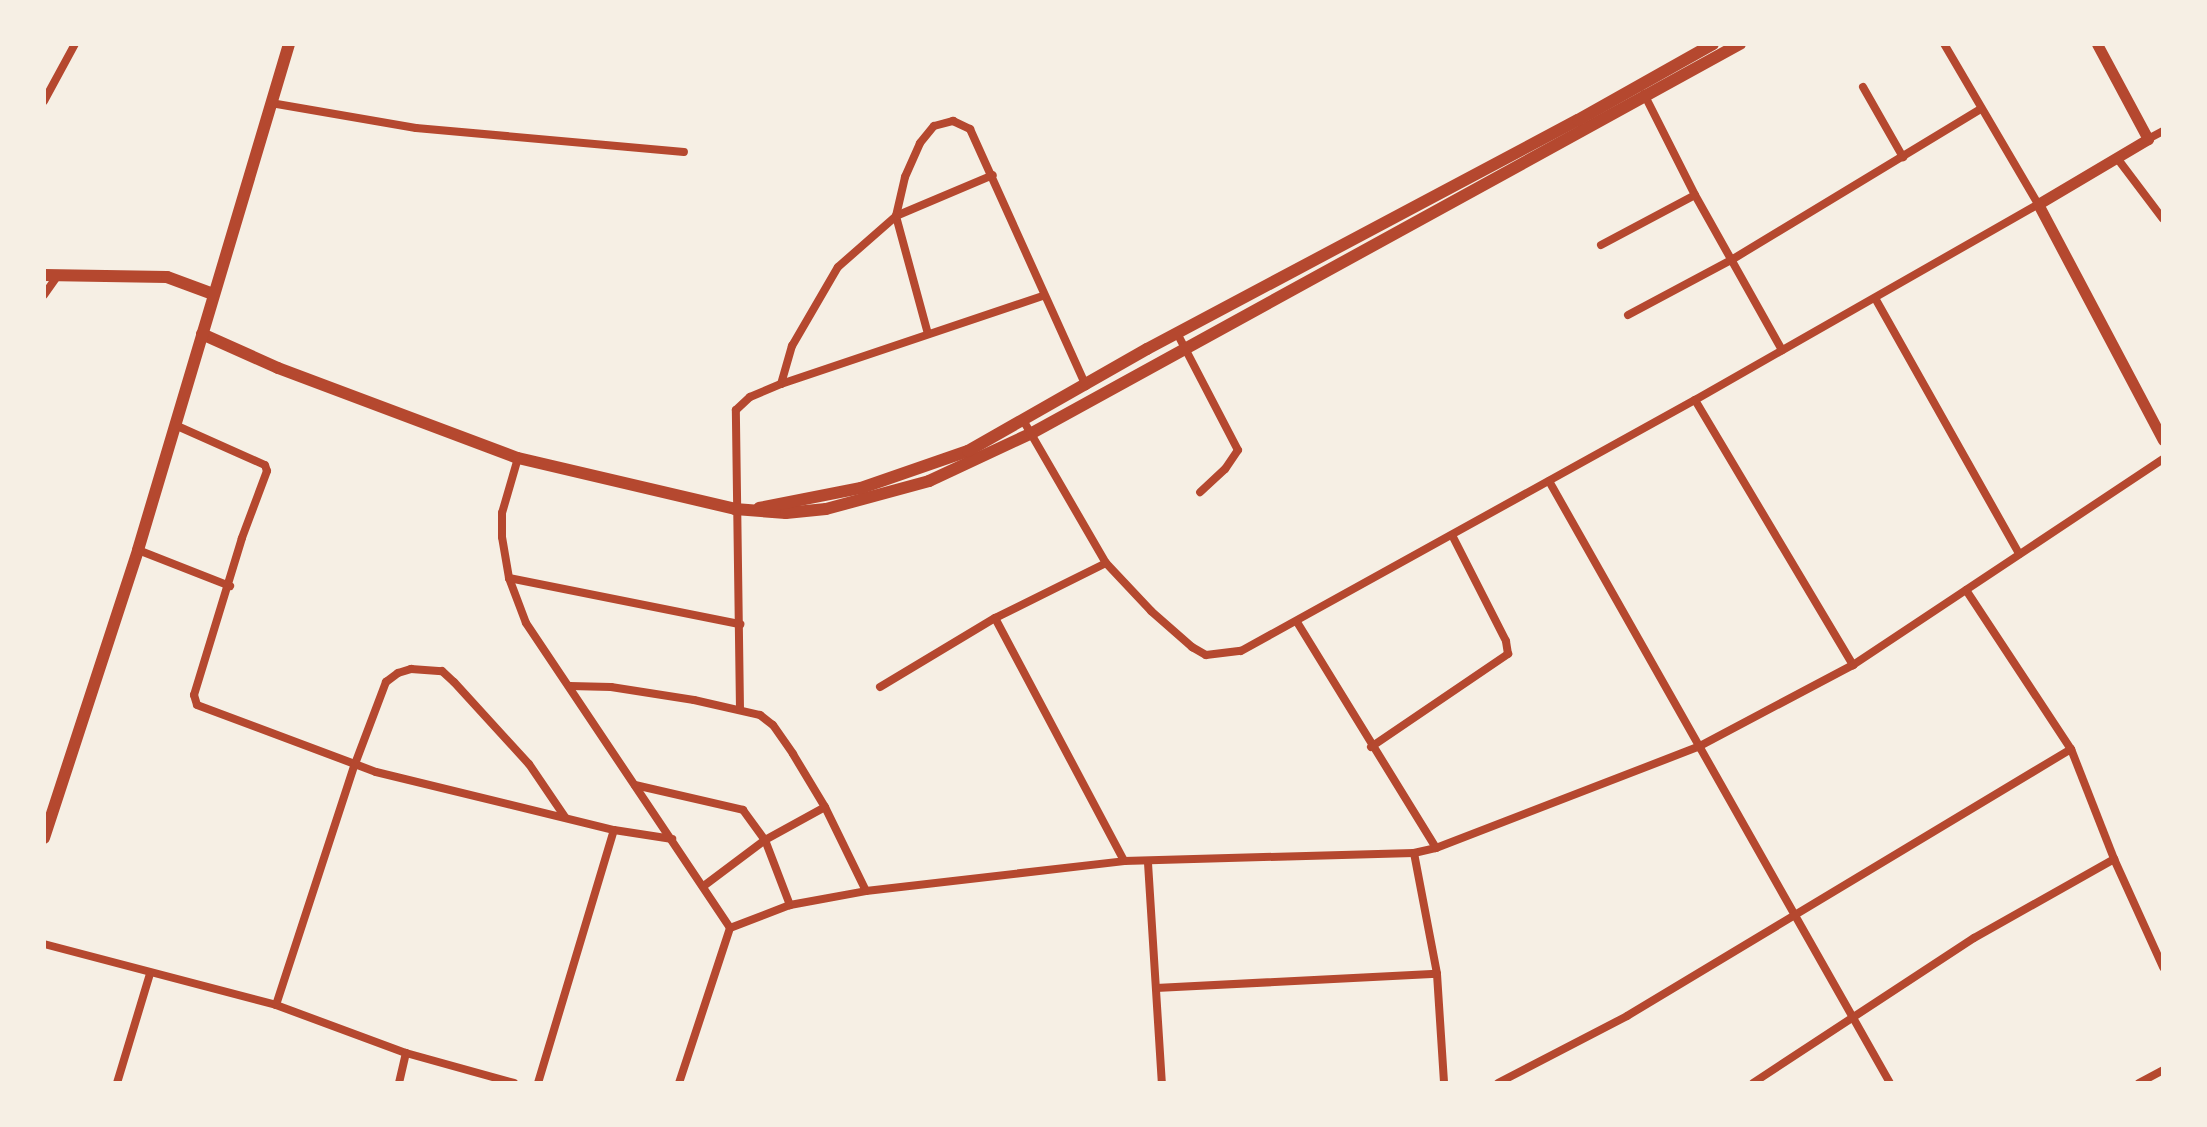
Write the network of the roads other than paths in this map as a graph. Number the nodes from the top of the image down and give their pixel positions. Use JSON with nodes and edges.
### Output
{"nodes":[{"id":1,"x":75,"y":44,"type":"edge"},
{"id":2,"x":289,"y":44,"type":"edge"},
{"id":3,"x":1713,"y":44,"type":"edge"},
{"id":4,"x":1740,"y":44,"type":"edge"},
{"id":5,"x":1944,"y":44,"type":"edge"},
{"id":6,"x":2097,"y":44,"type":"edge"},
{"id":7,"x":1863,"y":87,"type":"dead end"},
{"id":8,"x":1642,"y":91,"type":"junction"},
{"id":9,"x":44,"y":101,"type":"edge"},
{"id":10,"x":271,"y":103,"type":"junction"},
{"id":11,"x":1981,"y":109,"type":"junction"},
{"id":12,"x":2163,"y":131,"type":"edge"},
{"id":13,"x":2148,"y":139,"type":"junction"},
{"id":14,"x":684,"y":152,"type":"dead end"},
{"id":15,"x":1903,"y":157,"type":"junction"},
{"id":16,"x":2117,"y":158,"type":"junction"},
{"id":17,"x":993,"y":175,"type":"junction"},
{"id":18,"x":1695,"y":195,"type":"junction"},
{"id":19,"x":2038,"y":204,"type":"junction"},
{"id":20,"x":1417,"y":207,"type":"junction"},
{"id":21,"x":896,"y":216,"type":"junction"},
{"id":22,"x":1424,"y":219,"type":"junction"},
{"id":23,"x":2163,"y":219,"type":"edge"},
{"id":24,"x":1601,"y":245,"type":"dead end"},
{"id":25,"x":1733,"y":259,"type":"junction"},
{"id":26,"x":44,"y":275,"type":"edge"},
{"id":27,"x":58,"y":275,"type":"junction"},
{"id":28,"x":213,"y":294,"type":"junction"},
{"id":29,"x":44,"y":295,"type":"edge"},
{"id":30,"x":1043,"y":296,"type":"junction"},
{"id":31,"x":1875,"y":298,"type":"junction"},
{"id":32,"x":1628,"y":315,"type":"dead end"},
{"id":33,"x":1177,"y":333,"type":"junction"},
{"id":34,"x":202,"y":334,"type":"junction"},
{"id":35,"x":928,"y":334,"type":"junction"},
{"id":36,"x":1184,"y":347,"type":"junction"},
{"id":37,"x":1782,"y":350,"type":"junction"},
{"id":38,"x":781,"y":384,"type":"junction"},
{"id":39,"x":1086,"y":386,"type":"junction"},
{"id":40,"x":1695,"y":400,"type":"junction"},
{"id":41,"x":1023,"y":420,"type":"junction"},
{"id":42,"x":175,"y":425,"type":"junction"},
{"id":43,"x":1032,"y":433,"type":"junction"},
{"id":44,"x":2163,"y":440,"type":"edge"},
{"id":45,"x":518,"y":458,"type":"junction"},
{"id":46,"x":2163,"y":459,"type":"edge"},
{"id":47,"x":1549,"y":481,"type":"junction"},
{"id":48,"x":1200,"y":492,"type":"dead end"},
{"id":49,"x":735,"y":509,"type":"junction"},
{"id":50,"x":756,"y":509,"type":"junction"},
{"id":51,"x":1452,"y":535,"type":"junction"},
{"id":52,"x":138,"y":550,"type":"junction"},
{"id":53,"x":2019,"y":554,"type":"junction"},
{"id":54,"x":1106,"y":563,"type":"junction"},
{"id":55,"x":509,"y":578,"type":"junction"},
{"id":56,"x":230,"y":586,"type":"junction"},
{"id":57,"x":1966,"y":590,"type":"junction"},
{"id":58,"x":995,"y":618,"type":"junction"},
{"id":59,"x":1297,"y":622,"type":"junction"},
{"id":60,"x":740,"y":624,"type":"junction"},
{"id":61,"x":1853,"y":665,"type":"junction"},
{"id":62,"x":570,"y":686,"type":"junction"},
{"id":63,"x":880,"y":687,"type":"dead end"},
{"id":64,"x":740,"y":709,"type":"junction"},
{"id":65,"x":1371,"y":747,"type":"junction"},
{"id":66,"x":1698,"y":747,"type":"junction"},
{"id":67,"x":2071,"y":749,"type":"junction"},
{"id":68,"x":355,"y":764,"type":"junction"},
{"id":69,"x":635,"y":785,"type":"junction"},
{"id":70,"x":825,"y":807,"type":"junction"},
{"id":71,"x":566,"y":818,"type":"junction"},
{"id":72,"x":614,"y":830,"type":"junction"},
{"id":73,"x":44,"y":838,"type":"edge"},
{"id":74,"x":672,"y":839,"type":"junction"},
{"id":75,"x":765,"y":840,"type":"junction"},
{"id":76,"x":1436,"y":848,"type":"junction"},
{"id":77,"x":1414,"y":853,"type":"junction"},
{"id":78,"x":2114,"y":859,"type":"junction"},
{"id":79,"x":1124,"y":861,"type":"junction"},
{"id":80,"x":1148,"y":863,"type":"junction"},
{"id":81,"x":705,"y":885,"type":"junction"},
{"id":82,"x":866,"y":891,"type":"junction"},
{"id":83,"x":790,"y":905,"type":"junction"},
{"id":84,"x":1795,"y":915,"type":"junction"},
{"id":85,"x":730,"y":928,"type":"junction"},
{"id":86,"x":44,"y":944,"type":"edge"},
{"id":87,"x":2163,"y":967,"type":"edge"},
{"id":88,"x":150,"y":974,"type":"junction"},
{"id":89,"x":1437,"y":974,"type":"junction"},
{"id":90,"x":1156,"y":988,"type":"junction"},
{"id":91,"x":276,"y":1005,"type":"junction"},
{"id":92,"x":1853,"y":1014,"type":"junction"},
{"id":93,"x":406,"y":1053,"type":"junction"},
{"id":94,"x":2163,"y":1070,"type":"edge"},
{"id":95,"x":117,"y":1083,"type":"edge"},
{"id":96,"x":399,"y":1083,"type":"edge"},
{"id":97,"x":514,"y":1083,"type":"edge"},
{"id":98,"x":538,"y":1083,"type":"edge"},
{"id":99,"x":679,"y":1083,"type":"edge"},
{"id":100,"x":1162,"y":1083,"type":"edge"},
{"id":101,"x":1444,"y":1083,"type":"edge"},
{"id":102,"x":1498,"y":1083,"type":"edge"},
{"id":103,"x":1753,"y":1083,"type":"edge"},
{"id":104,"x":1890,"y":1083,"type":"edge"},
{"id":105,"x":2139,"y":1083,"type":"edge"}],
"edges":[{"from":1,"to":9,"type":"street"},
{"from":2,"to":10,"type":"main road"},
{"from":3,"to":8,"type":"main road"},
{"from":4,"to":8,"type":"main road"},
{"from":5,"to":11,"type":"street"},
{"from":6,"to":13,"type":"street"},
{"from":7,"to":15,"type":"street"},
{"from":8,"to":18,"type":"street"},
{"from":8,"to":20,"type":"main road"},
{"from":8,"to":22,"type":"main road"},
{"from":10,"to":14,"type":"street"},
{"from":10,"to":28,"type":"main road"},
{"from":11,"to":15,"type":"street"},
{"from":11,"to":19,"type":"street"},
{"from":12,"to":13,"type":"street"},
{"from":13,"to":16,"type":"street"},
{"from":15,"to":25,"type":"street"},
{"from":16,"to":19,"type":"street"},
{"from":16,"to":23,"type":"street"},
{"from":17,"to":21,"type":"street"},
{"from":17,"to":21,"type":"street"},
{"from":17,"to":30,"type":"street"},
{"from":18,"to":24,"type":"street"},
{"from":18,"to":25,"type":"street"},
{"from":19,"to":31,"type":"street"},
{"from":19,"to":44,"type":"street"},
{"from":20,"to":22,"type":"main road"},
{"from":20,"to":33,"type":"main road"},
{"from":21,"to":35,"type":"street"},
{"from":21,"to":38,"type":"street"},
{"from":22,"to":36,"type":"main road"},
{"from":25,"to":32,"type":"street"},
{"from":25,"to":37,"type":"street"},
{"from":26,"to":27,"type":"main road"},
{"from":27,"to":28,"type":"main road"},
{"from":27,"to":29,"type":"street"},
{"from":28,"to":34,"type":"main road"},
{"from":30,"to":35,"type":"street"},
{"from":30,"to":39,"type":"street"},
{"from":31,"to":37,"type":"street"},
{"from":31,"to":53,"type":"street"},
{"from":33,"to":36,"type":"street"},
{"from":33,"to":39,"type":"main road"},
{"from":34,"to":42,"type":"main road"},
{"from":34,"to":45,"type":"main road"},
{"from":35,"to":38,"type":"street"},
{"from":36,"to":43,"type":"main road"},
{"from":36,"to":48,"type":"street"},
{"from":37,"to":40,"type":"street"},
{"from":38,"to":49,"type":"street"},
{"from":39,"to":41,"type":"main road"},
{"from":40,"to":47,"type":"street"},
{"from":40,"to":61,"type":"street"},
{"from":41,"to":43,"type":"street"},
{"from":41,"to":50,"type":"main road"},
{"from":42,"to":52,"type":"main road"},
{"from":42,"to":56,"type":"street"},
{"from":43,"to":50,"type":"main road"},
{"from":43,"to":54,"type":"street"},
{"from":45,"to":49,"type":"main road"},
{"from":45,"to":55,"type":"street"},
{"from":46,"to":53,"type":"street"},
{"from":47,"to":51,"type":"street"},
{"from":47,"to":66,"type":"street"},
{"from":49,"to":50,"type":"main road"},
{"from":49,"to":60,"type":"street"},
{"from":51,"to":59,"type":"street"},
{"from":51,"to":65,"type":"street"},
{"from":52,"to":56,"type":"street"},
{"from":52,"to":73,"type":"main road"},
{"from":53,"to":57,"type":"street"},
{"from":54,"to":58,"type":"street"},
{"from":54,"to":59,"type":"street"},
{"from":55,"to":60,"type":"street"},
{"from":55,"to":62,"type":"street"},
{"from":56,"to":68,"type":"street"},
{"from":57,"to":61,"type":"street"},
{"from":57,"to":67,"type":"street"},
{"from":58,"to":63,"type":"street"},
{"from":58,"to":79,"type":"street"},
{"from":59,"to":65,"type":"street"},
{"from":60,"to":64,"type":"street"},
{"from":61,"to":66,"type":"street"},
{"from":62,"to":64,"type":"street"},
{"from":62,"to":69,"type":"street"},
{"from":64,"to":70,"type":"street"},
{"from":65,"to":76,"type":"street"},
{"from":66,"to":76,"type":"street"},
{"from":66,"to":84,"type":"street"},
{"from":67,"to":78,"type":"street"},
{"from":67,"to":84,"type":"street"},
{"from":68,"to":71,"type":"street"},
{"from":68,"to":71,"type":"street"},
{"from":68,"to":91,"type":"street"},
{"from":69,"to":74,"type":"street"},
{"from":69,"to":75,"type":"street"},
{"from":70,"to":75,"type":"street"},
{"from":70,"to":82,"type":"street"},
{"from":71,"to":72,"type":"street"},
{"from":72,"to":74,"type":"street"},
{"from":72,"to":98,"type":"street"},
{"from":74,"to":81,"type":"street"},
{"from":75,"to":81,"type":"street"},
{"from":75,"to":83,"type":"street"},
{"from":76,"to":77,"type":"street"},
{"from":77,"to":80,"type":"street"},
{"from":77,"to":89,"type":"street"},
{"from":78,"to":87,"type":"street"},
{"from":78,"to":92,"type":"street"},
{"from":79,"to":80,"type":"street"},
{"from":79,"to":82,"type":"street"},
{"from":80,"to":90,"type":"street"},
{"from":81,"to":85,"type":"street"},
{"from":82,"to":83,"type":"street"},
{"from":83,"to":85,"type":"street"},
{"from":84,"to":92,"type":"street"},
{"from":84,"to":102,"type":"street"},
{"from":85,"to":99,"type":"street"},
{"from":86,"to":88,"type":"street"},
{"from":88,"to":91,"type":"street"},
{"from":88,"to":95,"type":"street"},
{"from":89,"to":90,"type":"street"},
{"from":89,"to":101,"type":"street"},
{"from":90,"to":100,"type":"street"},
{"from":91,"to":93,"type":"street"},
{"from":92,"to":103,"type":"street"},
{"from":92,"to":104,"type":"street"},
{"from":93,"to":96,"type":"street"},
{"from":93,"to":97,"type":"street"},
{"from":94,"to":105,"type":"street"}]}
